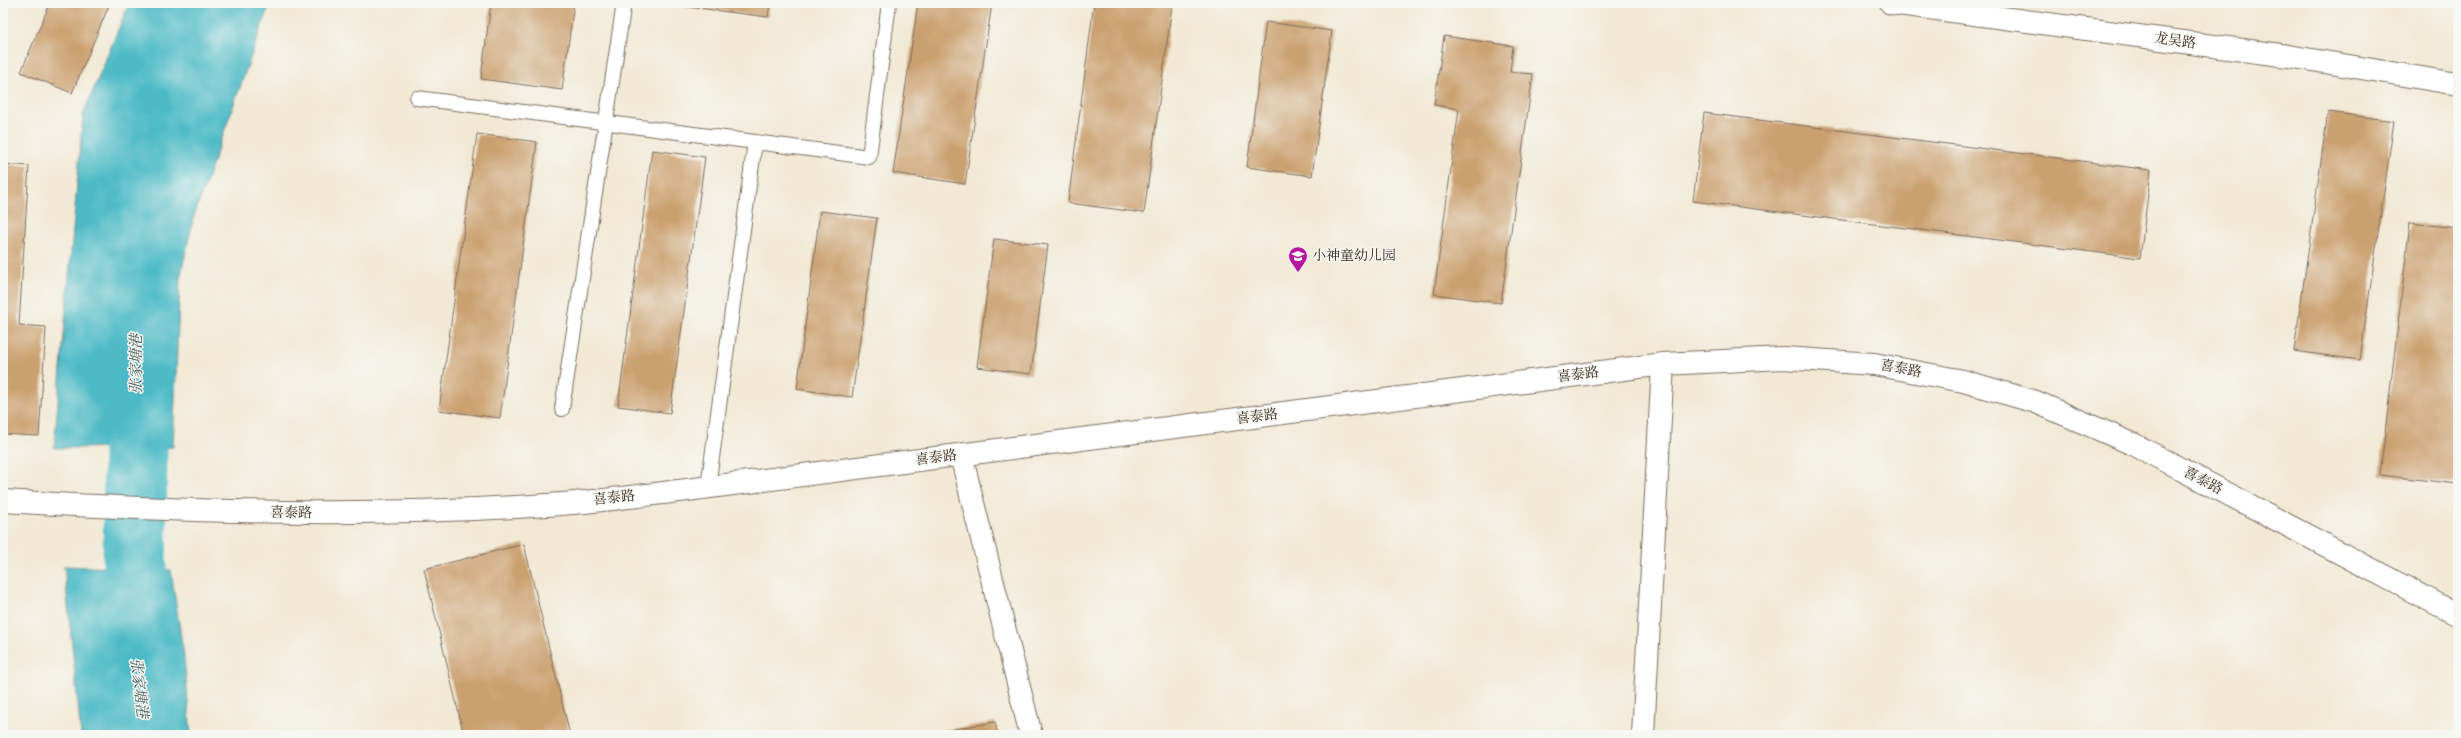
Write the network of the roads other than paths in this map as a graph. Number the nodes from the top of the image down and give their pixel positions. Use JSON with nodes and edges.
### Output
{"nodes":[{"id":1,"x":624,"y":3,"type":"edge"},
{"id":2,"x":889,"y":3,"type":"edge"},
{"id":3,"x":1891,"y":3,"type":"edge"},
{"id":4,"x":2458,"y":84,"type":"edge"},
{"id":5,"x":417,"y":98,"type":"dead end"},
{"id":6,"x":606,"y":122,"type":"junction"},
{"id":7,"x":754,"y":142,"type":"junction"},
{"id":8,"x":1663,"y":364,"type":"junction"},
{"id":9,"x":562,"y":408,"type":"dead end"},
{"id":10,"x":961,"y":455,"type":"junction"},
{"id":11,"x":708,"y":487,"type":"junction"},
{"id":12,"x":3,"y":501,"type":"edge"},
{"id":13,"x":2458,"y":615,"type":"edge"},
{"id":14,"x":1031,"y":735,"type":"edge"},
{"id":15,"x":1643,"y":735,"type":"edge"}],
"edges":[{"from":1,"to":6,"type":"lane"},
{"from":2,"to":7,"type":"lane"},
{"from":3,"to":4,"type":"street","name":"龙吴路"},
{"from":5,"to":6,"type":"lane"},
{"from":6,"to":7,"type":"lane"},
{"from":6,"to":9,"type":"lane"},
{"from":7,"to":11,"type":"lane"},
{"from":8,"to":10,"type":"street","name":"喜泰路"},
{"from":8,"to":13,"type":"street","name":"喜泰路"},
{"from":8,"to":15,"type":"street"},
{"from":10,"to":11,"type":"street","name":"喜泰路"},
{"from":10,"to":14,"type":"street"},
{"from":11,"to":12,"type":"street","name":"喜泰路"}]}
